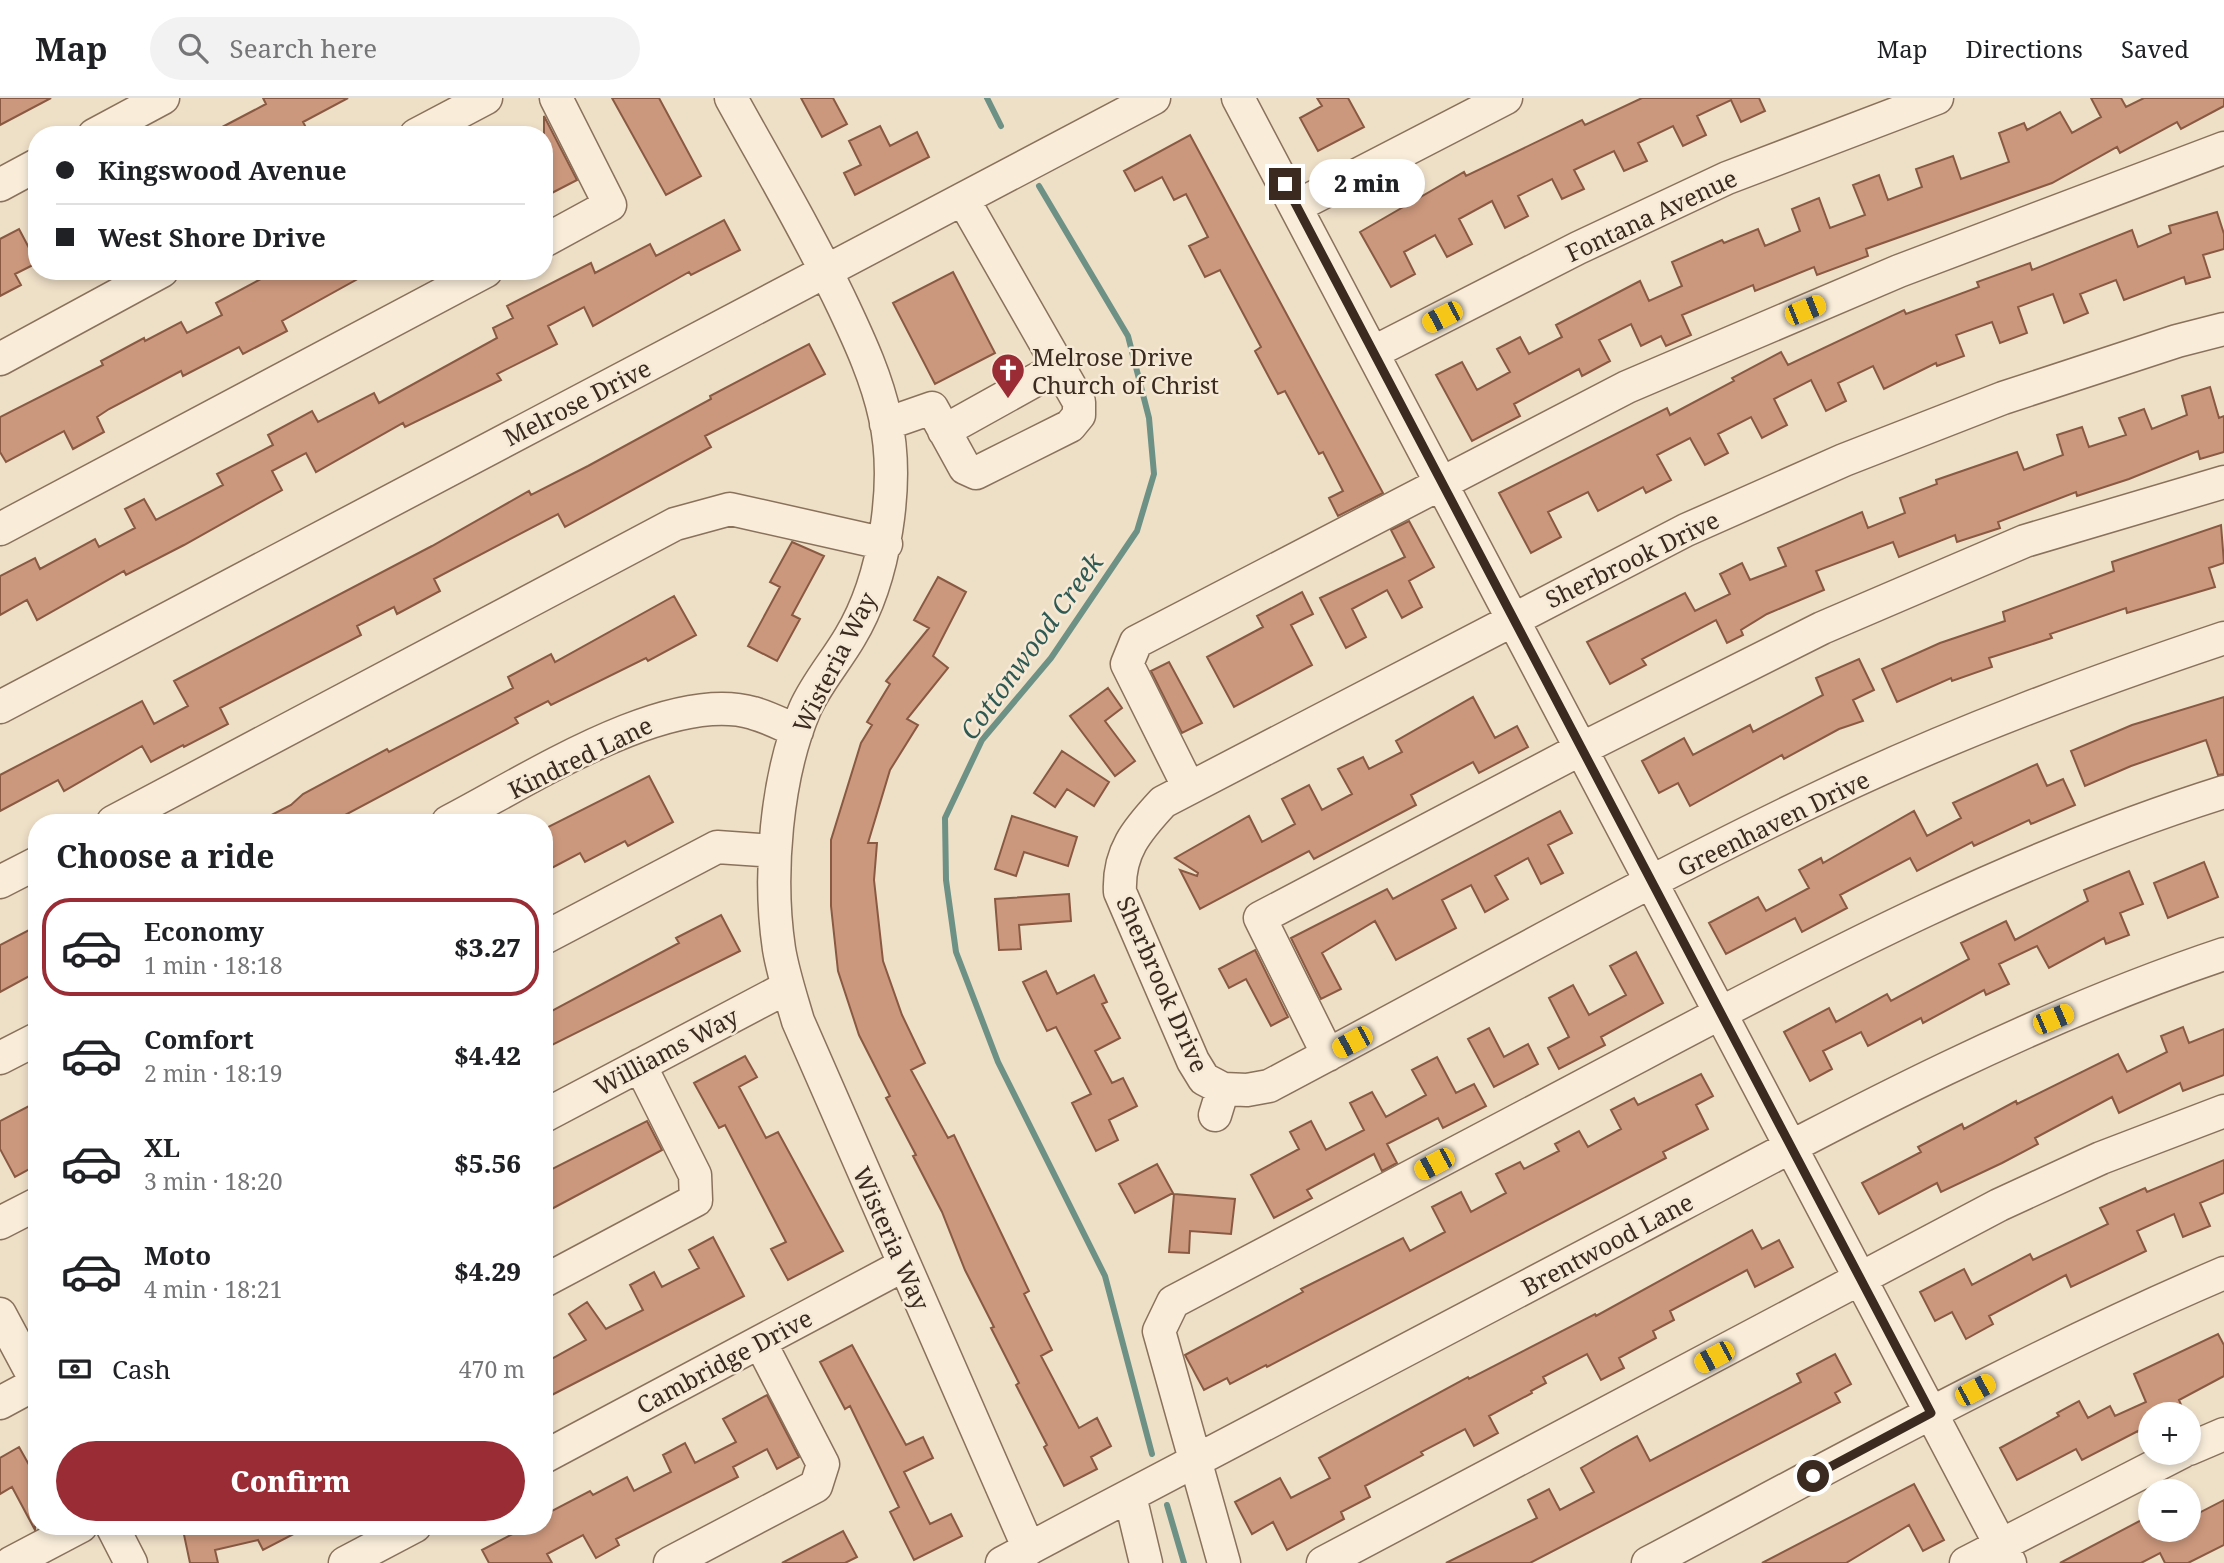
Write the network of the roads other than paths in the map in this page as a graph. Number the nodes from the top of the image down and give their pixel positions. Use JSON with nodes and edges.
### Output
{"nodes":[{"id":1,"x":163,"y":98,"type":"edge"},
{"id":2,"x":486,"y":98,"type":"edge"},
{"id":3,"x":556,"y":98,"type":"edge"},
{"id":4,"x":731,"y":98,"type":"edge"},
{"id":5,"x":1154,"y":98,"type":"edge"},
{"id":6,"x":1238,"y":98,"type":"edge"},
{"id":7,"x":1506,"y":98,"type":"edge"},
{"id":8,"x":1937,"y":98,"type":"edge"},
{"id":9,"x":111,"y":126,"type":"edge"},
{"id":10,"x":433,"y":126,"type":"edge"},
{"id":11,"x":2224,"y":148,"type":"edge"},
{"id":12,"x":28,"y":170,"type":"edge"},
{"id":13,"x":0,"y":185,"type":"edge"},
{"id":14,"x":963,"y":199,"type":"junction"},
{"id":15,"x":1297,"y":206,"type":"junction"},
{"id":16,"x":553,"y":236,"type":"edge"},
{"id":17,"x":827,"y":272,"type":"junction"},
{"id":18,"x":145,"y":280,"type":"edge"},
{"id":19,"x":469,"y":280,"type":"edge"},
{"id":20,"x":2224,"y":329,"type":"edge"},
{"id":21,"x":1374,"y":352,"type":"junction"},
{"id":22,"x":0,"y":359,"type":"edge"},
{"id":23,"x":1059,"y":367,"type":"junction"},
{"id":24,"x":886,"y":424,"type":"junction"},
{"id":25,"x":944,"y":431,"type":"junction"},
{"id":26,"x":1442,"y":482,"type":"junction"},
{"id":27,"x":2224,"y":482,"type":"edge"},
{"id":28,"x":0,"y":529,"type":"edge"},
{"id":29,"x":886,"y":544,"type":"junction"},
{"id":30,"x":1513,"y":619,"type":"junction"},
{"id":31,"x":2224,"y":638,"type":"edge"},
{"id":32,"x":0,"y":707,"type":"edge"},
{"id":33,"x":797,"y":731,"type":"junction"},
{"id":34,"x":1581,"y":749,"type":"junction"},
{"id":35,"x":1188,"y":786,"type":"junction"},
{"id":36,"x":2224,"y":792,"type":"edge"},
{"id":37,"x":128,"y":814,"type":"edge"},
{"id":38,"x":463,"y":814,"type":"edge"},
{"id":39,"x":775,"y":851,"type":"junction"},
{"id":40,"x":28,"y":868,"type":"edge"},
{"id":41,"x":0,"y":882,"type":"edge"},
{"id":42,"x":1651,"y":884,"type":"junction"},
{"id":43,"x":553,"y":933,"type":"edge"},
{"id":44,"x":2224,"y":954,"type":"edge"},
{"id":45,"x":788,"y":986,"type":"junction"},
{"id":46,"x":1720,"y":1013,"type":"junction"},
{"id":47,"x":28,"y":1044,"type":"edge"},
{"id":48,"x":1328,"y":1055,"type":"junction"},
{"id":49,"x":0,"y":1058,"type":"edge"},
{"id":50,"x":640,"y":1065,"type":"junction"},
{"id":51,"x":1219,"y":1102,"type":"joint"},
{"id":52,"x":553,"y":1110,"type":"edge"},
{"id":53,"x":2224,"y":1111,"type":"edge"},
{"id":54,"x":1791,"y":1147,"type":"junction"},
{"id":55,"x":28,"y":1209,"type":"edge"},
{"id":56,"x":0,"y":1223,"type":"edge"},
{"id":57,"x":904,"y":1265,"type":"junction"},
{"id":58,"x":2224,"y":1273,"type":"edge"},
{"id":59,"x":553,"y":1276,"type":"edge"},
{"id":60,"x":1861,"y":1279,"type":"junction"},
{"id":61,"x":0,"y":1314,"type":"edge"},
{"id":62,"x":760,"y":1342,"type":"junction"},
{"id":63,"x":28,"y":1366,"type":"edge"},
{"id":64,"x":28,"y":1388,"type":"edge"},
{"id":65,"x":0,"y":1403,"type":"edge"},
{"id":66,"x":1931,"y":1413,"type":"junction"},
{"id":67,"x":2224,"y":1434,"type":"edge"},
{"id":68,"x":2201,"y":1444,"type":"edge"},
{"id":69,"x":553,"y":1452,"type":"edge"},
{"id":70,"x":1194,"y":1462,"type":"junction"},
{"id":71,"x":2160,"y":1465,"type":"edge"},
{"id":72,"x":1130,"y":1496,"type":"junction"},
{"id":73,"x":64,"y":1535,"type":"edge"},
{"id":74,"x":117,"y":1535,"type":"edge"},
{"id":75,"x":398,"y":1535,"type":"edge"},
{"id":76,"x":2006,"y":1554,"type":"edge"},
{"id":77,"x":1016,"y":1556,"type":"edge"},
{"id":78,"x":11,"y":1563,"type":"edge"},
{"id":79,"x":131,"y":1563,"type":"edge"},
{"id":80,"x":345,"y":1563,"type":"edge"},
{"id":81,"x":670,"y":1563,"type":"edge"},
{"id":82,"x":1146,"y":1563,"type":"edge"},
{"id":83,"x":1224,"y":1563,"type":"edge"},
{"id":84,"x":1323,"y":1563,"type":"edge"},
{"id":85,"x":1648,"y":1563,"type":"edge"},
{"id":86,"x":1966,"y":1563,"type":"edge"}],
"edges":[{"from":1,"to":9,"type":"street"},
{"from":2,"to":10,"type":"street"},
{"from":3,"to":16,"type":"street"},
{"from":4,"to":17,"type":"street","name":"Wisteria Way"},
{"from":5,"to":14,"type":"street","name":"Melrose Drive"},
{"from":6,"to":15,"type":"street"},
{"from":7,"to":15,"type":"street"},
{"from":8,"to":21,"type":"street","name":"Fontana Avenue"},
{"from":11,"to":26,"type":"street"},
{"from":12,"to":13,"type":"street"},
{"from":14,"to":17,"type":"street","name":"Melrose Drive"},
{"from":14,"to":23,"type":"street"},
{"from":15,"to":21,"type":"street"},
{"from":17,"to":24,"type":"street","name":"Wisteria Way"},
{"from":17,"to":32,"type":"street","name":"Melrose Drive"},
{"from":18,"to":22,"type":"street"},
{"from":19,"to":28,"type":"street"},
{"from":20,"to":30,"type":"street","name":"Sherbrook Drive"},
{"from":21,"to":26,"type":"street"},
{"from":23,"to":25,"type":"street"},
{"from":23,"to":25,"type":"street"},
{"from":24,"to":25,"type":"street"},
{"from":24,"to":29,"type":"street","name":"Wisteria Way"},
{"from":26,"to":30,"type":"street"},
{"from":26,"to":35,"type":"street"},
{"from":27,"to":34,"type":"street"},
{"from":29,"to":33,"type":"street","name":"Wisteria Way"},
{"from":29,"to":37,"type":"street"},
{"from":30,"to":34,"type":"street"},
{"from":30,"to":35,"type":"street","name":"Sherbrook Drive"},
{"from":31,"to":42,"type":"street","name":"Greenhaven Drive"},
{"from":33,"to":38,"type":"street","name":"Kindred Lane"},
{"from":33,"to":39,"type":"street","name":"Wisteria Way"},
{"from":34,"to":42,"type":"street"},
{"from":34,"to":48,"type":"street"},
{"from":35,"to":51,"type":"street","name":"Sherbrook Drive"},
{"from":36,"to":46,"type":"street"},
{"from":39,"to":43,"type":"street"},
{"from":39,"to":45,"type":"street","name":"Wisteria Way"},
{"from":40,"to":41,"type":"street"},
{"from":42,"to":46,"type":"street"},
{"from":42,"to":48,"type":"street","name":"Greenhaven Drive"},
{"from":44,"to":54,"type":"street","name":"Brentwood Lane"},
{"from":45,"to":50,"type":"street","name":"Williams Way"},
{"from":45,"to":57,"type":"street","name":"Wisteria Way"},
{"from":46,"to":54,"type":"street"},
{"from":46,"to":70,"type":"street"},
{"from":47,"to":49,"type":"street"},
{"from":48,"to":51,"type":"street","name":"Greenhaven Drive"},
{"from":50,"to":52,"type":"street","name":"Williams Way"},
{"from":50,"to":59,"type":"street"},
{"from":53,"to":60,"type":"street"},
{"from":54,"to":60,"type":"street"},
{"from":54,"to":70,"type":"street","name":"Brentwood Lane"},
{"from":55,"to":56,"type":"street"},
{"from":57,"to":62,"type":"street","name":"Cambridge Drive"},
{"from":57,"to":77,"type":"street","name":"Wisteria Way"},
{"from":58,"to":66,"type":"street"},
{"from":60,"to":66,"type":"street"},
{"from":60,"to":84,"type":"street"},
{"from":61,"to":63,"type":"street"},
{"from":62,"to":69,"type":"street","name":"Cambridge Drive"},
{"from":62,"to":81,"type":"street"},
{"from":64,"to":65,"type":"street"},
{"from":66,"to":76,"type":"street"},
{"from":66,"to":85,"type":"street"},
{"from":67,"to":68,"type":"street"},
{"from":70,"to":72,"type":"street","name":"Brentwood Lane"},
{"from":70,"to":83,"type":"street"},
{"from":71,"to":76,"type":"street"},
{"from":72,"to":77,"type":"street","name":"Brentwood Lane"},
{"from":72,"to":82,"type":"street"},
{"from":73,"to":78,"type":"street"},
{"from":74,"to":79,"type":"street"},
{"from":75,"to":80,"type":"street"},
{"from":76,"to":86,"type":"street"}]}
